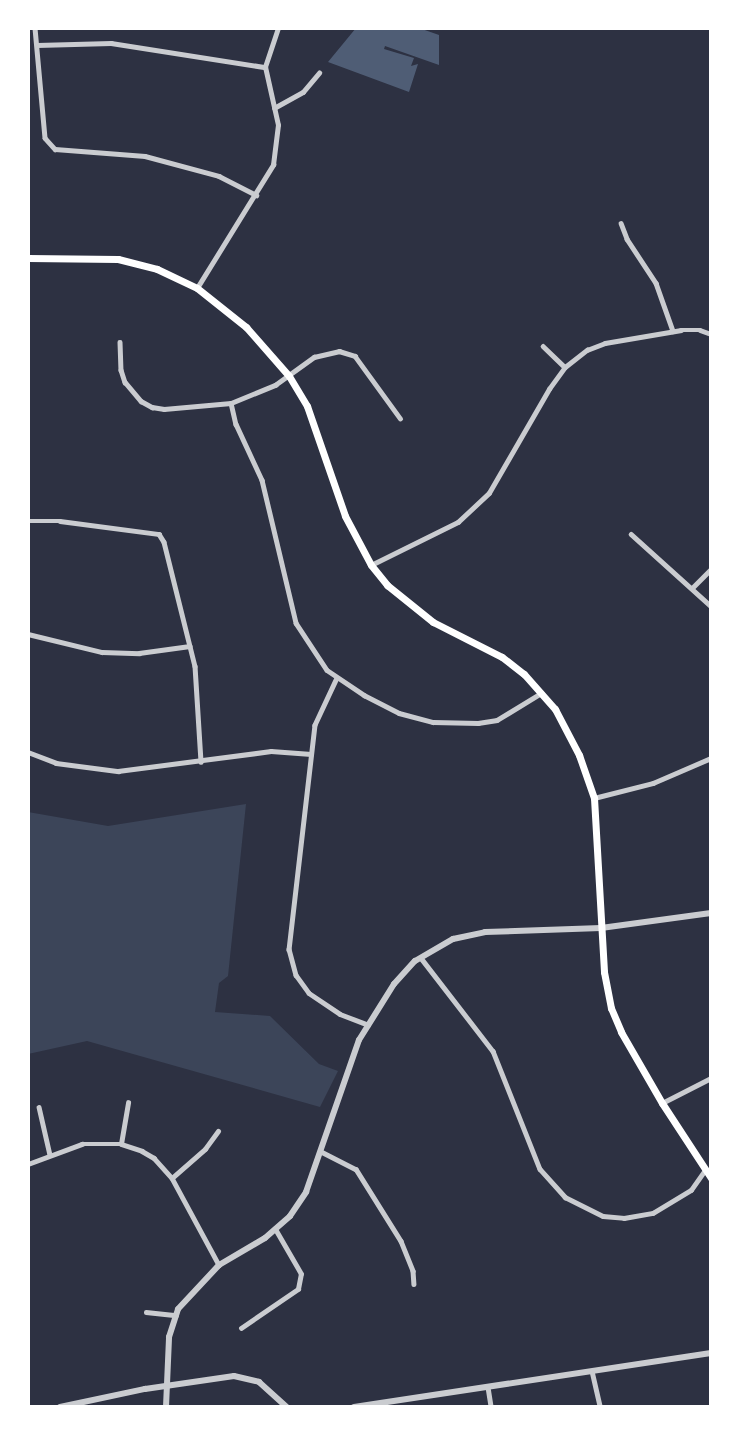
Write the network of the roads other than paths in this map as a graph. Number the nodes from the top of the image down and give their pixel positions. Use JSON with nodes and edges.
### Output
{"nodes":[{"id":1,"x":35,"y":28,"type":"edge"},
{"id":2,"x":278,"y":28,"type":"edge"},
{"id":3,"x":37,"y":45,"type":"junction"},
{"id":4,"x":265,"y":66,"type":"junction"},
{"id":5,"x":319,"y":73,"type":"dead end"},
{"id":6,"x":274,"y":108,"type":"junction"},
{"id":7,"x":256,"y":195,"type":"junction"},
{"id":8,"x":621,"y":223,"type":"dead end"},
{"id":9,"x":28,"y":258,"type":"edge"},
{"id":10,"x":197,"y":288,"type":"junction"},
{"id":11,"x":673,"y":331,"type":"junction"},
{"id":12,"x":711,"y":334,"type":"edge"},
{"id":13,"x":120,"y":342,"type":"dead end"},
{"id":14,"x":543,"y":346,"type":"dead end"},
{"id":15,"x":565,"y":367,"type":"junction"},
{"id":16,"x":289,"y":376,"type":"junction"},
{"id":17,"x":231,"y":403,"type":"junction"},
{"id":18,"x":400,"y":418,"type":"dead end"},
{"id":19,"x":28,"y":521,"type":"edge"},
{"id":20,"x":631,"y":534,"type":"dead end"},
{"id":21,"x":371,"y":565,"type":"junction"},
{"id":22,"x":711,"y":569,"type":"edge"},
{"id":23,"x":692,"y":588,"type":"junction"},
{"id":24,"x":711,"y":606,"type":"edge"},
{"id":25,"x":28,"y":635,"type":"edge"},
{"id":26,"x":190,"y":646,"type":"junction"},
{"id":27,"x":337,"y":678,"type":"junction"},
{"id":28,"x":541,"y":693,"type":"junction"},
{"id":29,"x":28,"y":752,"type":"edge"},
{"id":30,"x":311,"y":754,"type":"junction"},
{"id":31,"x":711,"y":758,"type":"edge"},
{"id":32,"x":201,"y":762,"type":"junction"},
{"id":33,"x":594,"y":798,"type":"junction"},
{"id":34,"x":711,"y":913,"type":"edge"},
{"id":35,"x":601,"y":928,"type":"junction"},
{"id":36,"x":421,"y":958,"type":"junction"},
{"id":37,"x":368,"y":1025,"type":"junction"},
{"id":38,"x":711,"y":1078,"type":"edge"},
{"id":39,"x":128,"y":1103,"type":"dead end"},
{"id":40,"x":662,"y":1103,"type":"junction"},
{"id":41,"x":39,"y":1107,"type":"dead end"},
{"id":42,"x":218,"y":1131,"type":"dead end"},
{"id":43,"x":121,"y":1144,"type":"junction"},
{"id":44,"x":322,"y":1152,"type":"junction"},
{"id":45,"x":50,"y":1155,"type":"junction"},
{"id":46,"x":28,"y":1164,"type":"edge"},
{"id":47,"x":706,"y":1169,"type":"junction"},
{"id":48,"x":172,"y":1178,"type":"junction"},
{"id":49,"x":711,"y":1178,"type":"edge"},
{"id":50,"x":275,"y":1229,"type":"junction"},
{"id":51,"x":219,"y":1265,"type":"junction"},
{"id":52,"x":414,"y":1284,"type":"dead end"},
{"id":53,"x":146,"y":1312,"type":"dead end"},
{"id":54,"x":176,"y":1315,"type":"junction"},
{"id":55,"x":240,"y":1328,"type":"dead end"},
{"id":56,"x":711,"y":1353,"type":"edge"},
{"id":57,"x":592,"y":1371,"type":"junction"},
{"id":58,"x":169,"y":1385,"type":"junction"},
{"id":59,"x":488,"y":1386,"type":"junction"},
{"id":60,"x":387,"y":1405,"type":"edge"},
{"id":61,"x":60,"y":1407,"type":"edge"},
{"id":62,"x":166,"y":1407,"type":"edge"},
{"id":63,"x":287,"y":1407,"type":"edge"},
{"id":64,"x":354,"y":1407,"type":"edge"},
{"id":65,"x":491,"y":1407,"type":"edge"},
{"id":66,"x":600,"y":1407,"type":"edge"}],
"edges":[{"from":1,"to":3,"type":"street"},
{"from":2,"to":4,"type":"street"},
{"from":3,"to":4,"type":"street"},
{"from":3,"to":7,"type":"street"},
{"from":4,"to":6,"type":"street"},
{"from":5,"to":6,"type":"street"},
{"from":6,"to":7,"type":"street"},
{"from":7,"to":10,"type":"street"},
{"from":8,"to":11,"type":"street"},
{"from":9,"to":10,"type":"main road"},
{"from":10,"to":16,"type":"main road"},
{"from":11,"to":12,"type":"street"},
{"from":11,"to":15,"type":"street"},
{"from":13,"to":17,"type":"street"},
{"from":14,"to":15,"type":"street"},
{"from":15,"to":21,"type":"street"},
{"from":16,"to":17,"type":"street"},
{"from":16,"to":18,"type":"street"},
{"from":16,"to":21,"type":"main road"},
{"from":17,"to":27,"type":"street"},
{"from":19,"to":26,"type":"street"},
{"from":20,"to":23,"type":"street"},
{"from":21,"to":28,"type":"main road"},
{"from":22,"to":23,"type":"street"},
{"from":23,"to":24,"type":"street"},
{"from":25,"to":26,"type":"street"},
{"from":26,"to":32,"type":"street"},
{"from":27,"to":28,"type":"street"},
{"from":27,"to":30,"type":"street"},
{"from":28,"to":33,"type":"main road"},
{"from":29,"to":32,"type":"street"},
{"from":30,"to":32,"type":"street"},
{"from":30,"to":37,"type":"street"},
{"from":31,"to":33,"type":"street"},
{"from":33,"to":35,"type":"main road"},
{"from":34,"to":35,"type":"street"},
{"from":35,"to":36,"type":"street"},
{"from":35,"to":40,"type":"main road"},
{"from":36,"to":37,"type":"street"},
{"from":36,"to":47,"type":"street"},
{"from":37,"to":44,"type":"street"},
{"from":38,"to":40,"type":"street"},
{"from":39,"to":43,"type":"street"},
{"from":40,"to":47,"type":"main road"},
{"from":41,"to":45,"type":"street"},
{"from":42,"to":48,"type":"street"},
{"from":43,"to":45,"type":"street"},
{"from":43,"to":48,"type":"street"},
{"from":44,"to":50,"type":"street"},
{"from":44,"to":52,"type":"street"},
{"from":45,"to":46,"type":"street"},
{"from":47,"to":49,"type":"main road"},
{"from":48,"to":51,"type":"street"},
{"from":50,"to":51,"type":"street"},
{"from":50,"to":55,"type":"street"},
{"from":51,"to":54,"type":"street"},
{"from":53,"to":54,"type":"street"},
{"from":54,"to":58,"type":"street"},
{"from":56,"to":57,"type":"street"},
{"from":57,"to":59,"type":"street"},
{"from":57,"to":66,"type":"street"},
{"from":58,"to":61,"type":"street"},
{"from":58,"to":62,"type":"street"},
{"from":58,"to":63,"type":"street"},
{"from":59,"to":60,"type":"street"},
{"from":59,"to":65,"type":"street"},
{"from":60,"to":64,"type":"street"}]}
